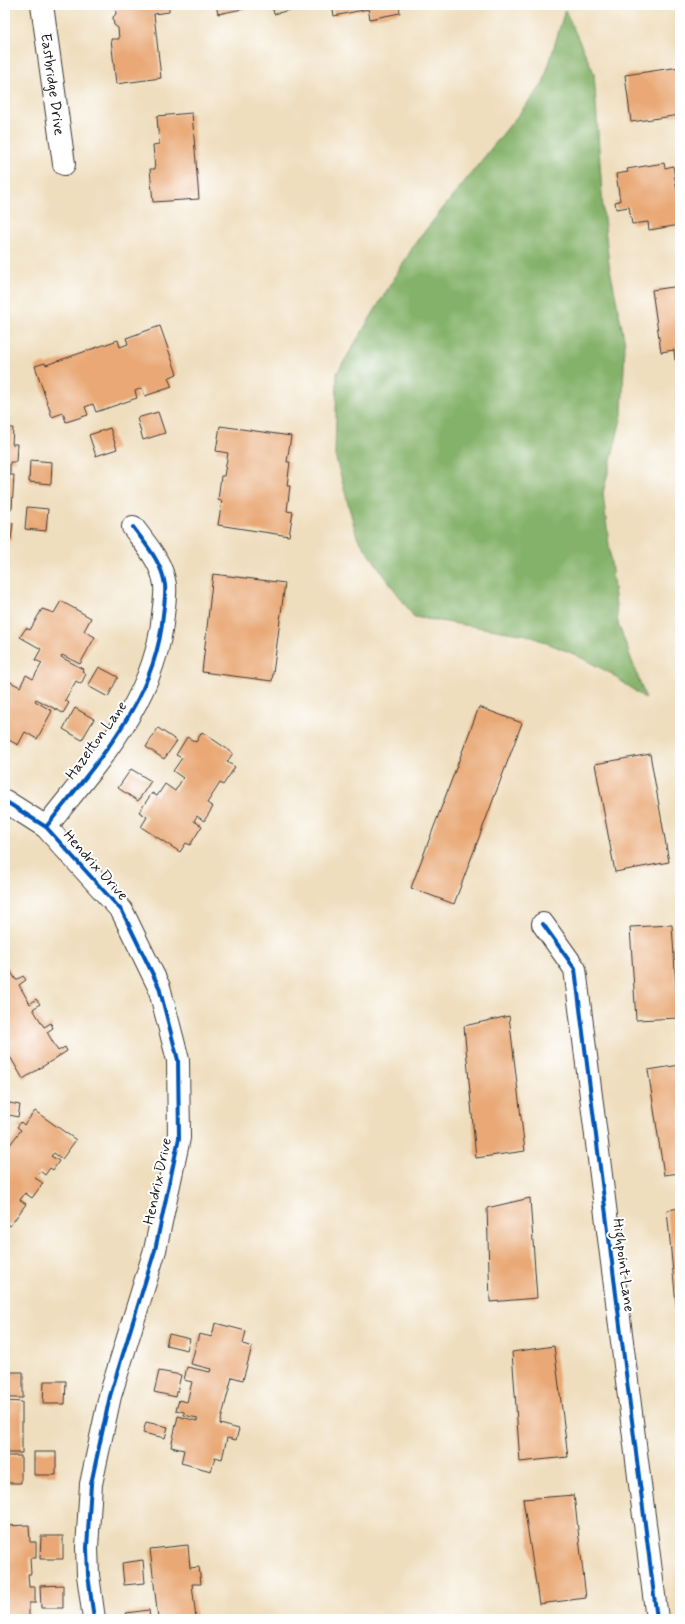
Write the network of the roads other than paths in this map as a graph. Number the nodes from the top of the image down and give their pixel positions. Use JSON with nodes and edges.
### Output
{"nodes":[{"id":1,"x":42,"y":5,"type":"edge"},
{"id":2,"x":64,"y":164,"type":"dead end"},
{"id":3,"x":133,"y":527,"type":"dead end"},
{"id":4,"x":5,"y":801,"type":"edge"},
{"id":5,"x":46,"y":827,"type":"junction"},
{"id":6,"x":543,"y":924,"type":"dead end"},
{"id":7,"x":94,"y":1619,"type":"edge"},
{"id":8,"x":657,"y":1619,"type":"edge"}],
"edges":[{"from":1,"to":2,"type":"street","name":"Eastbridge Drive"},
{"from":3,"to":5,"type":"street","name":"Hazelton Lane"},
{"from":4,"to":5,"type":"street","name":"Hendrix Drive"},
{"from":5,"to":7,"type":"street","name":"Hendrix Drive"},
{"from":6,"to":8,"type":"street","name":"Highpoint Lane"}]}
